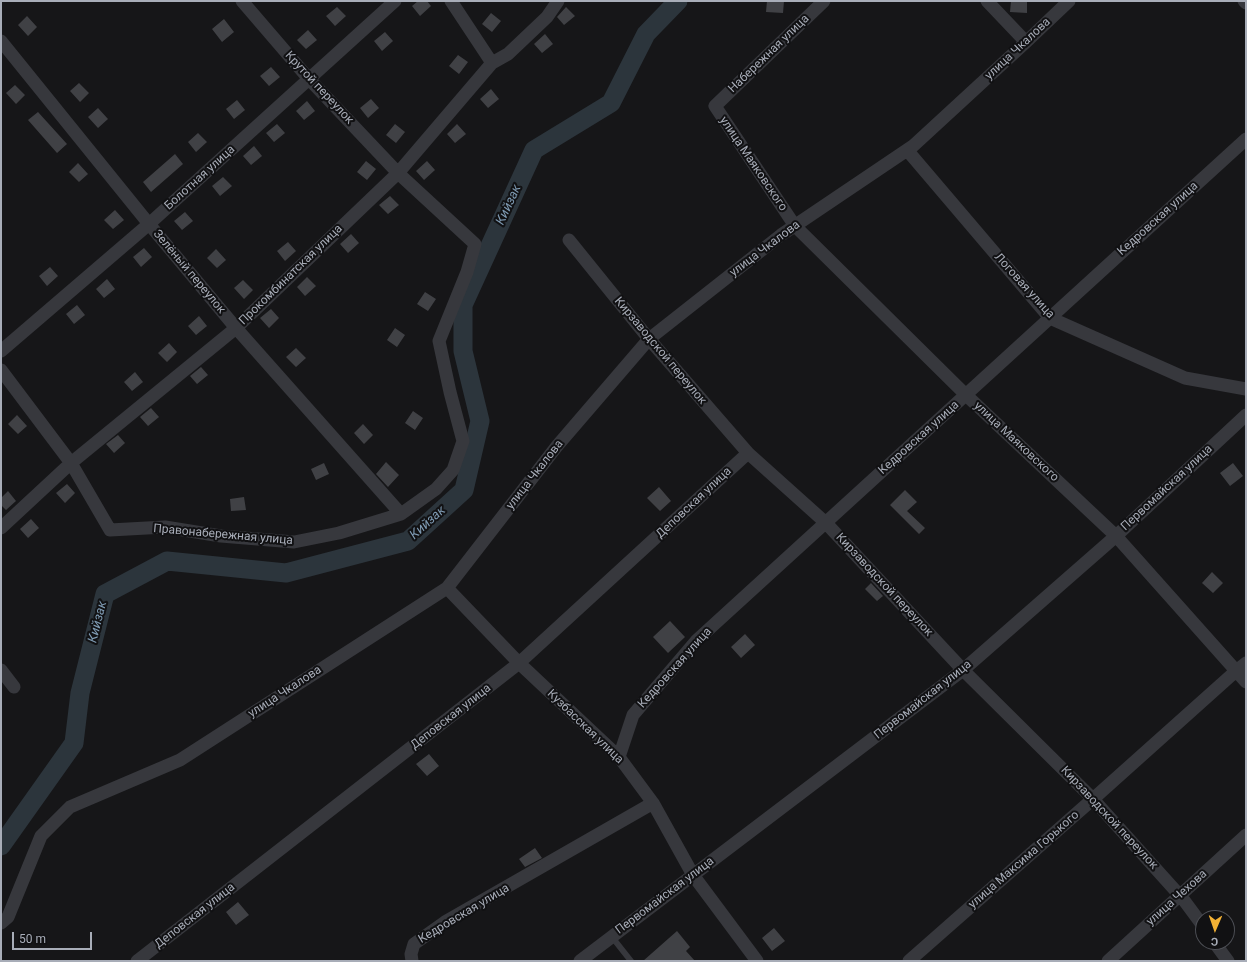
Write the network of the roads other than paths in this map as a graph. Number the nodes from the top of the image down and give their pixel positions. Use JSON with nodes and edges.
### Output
{"nodes":[{"id":1,"x":242,"y":1,"type":"edge"},
{"id":2,"x":395,"y":1,"type":"edge"},
{"id":3,"x":451,"y":1,"type":"edge"},
{"id":4,"x":558,"y":1,"type":"edge"},
{"id":5,"x":824,"y":1,"type":"edge"},
{"id":6,"x":987,"y":1,"type":"edge"},
{"id":7,"x":1069,"y":1,"type":"edge"},
{"id":8,"x":1244,"y":1,"type":"edge"},
{"id":9,"x":1246,"y":3,"type":"edge"},
{"id":10,"x":1,"y":41,"type":"edge"},
{"id":11,"x":1026,"y":42,"type":"junction"},
{"id":12,"x":492,"y":63,"type":"junction"},
{"id":13,"x":309,"y":79,"type":"junction"},
{"id":14,"x":715,"y":106,"type":"joint"},
{"id":15,"x":1246,"y":139,"type":"edge"},
{"id":16,"x":907,"y":150,"type":"junction"},
{"id":17,"x":398,"y":172,"type":"junction"},
{"id":18,"x":149,"y":224,"type":"junction"},
{"id":19,"x":795,"y":226,"type":"junction"},
{"id":20,"x":569,"y":240,"type":"dead end"},
{"id":21,"x":1050,"y":318,"type":"junction"},
{"id":22,"x":236,"y":328,"type":"junction"},
{"id":23,"x":649,"y":339,"type":"junction"},
{"id":24,"x":1,"y":351,"type":"edge"},
{"id":25,"x":1,"y":370,"type":"edge"},
{"id":26,"x":1246,"y":389,"type":"edge"},
{"id":27,"x":966,"y":395,"type":"junction"},
{"id":28,"x":1246,"y":415,"type":"edge"},
{"id":29,"x":748,"y":453,"type":"junction"},
{"id":30,"x":71,"y":463,"type":"junction"},
{"id":31,"x":401,"y":514,"type":"junction"},
{"id":32,"x":826,"y":523,"type":"junction"},
{"id":33,"x":1,"y":528,"type":"edge"},
{"id":34,"x":1116,"y":536,"type":"junction"},
{"id":35,"x":447,"y":588,"type":"junction"},
{"id":36,"x":519,"y":663,"type":"junction"},
{"id":37,"x":1241,"y":667,"type":"edge"},
{"id":38,"x":1,"y":670,"type":"edge"},
{"id":39,"x":963,"y":670,"type":"junction"},
{"id":40,"x":1246,"y":682,"type":"edge"},
{"id":41,"x":14,"y":688,"type":"dead end"},
{"id":42,"x":620,"y":757,"type":"junction"},
{"id":43,"x":1094,"y":798,"type":"junction"},
{"id":44,"x":653,"y":803,"type":"junction"},
{"id":45,"x":1246,"y":835,"type":"edge"},
{"id":46,"x":693,"y":875,"type":"junction"},
{"id":47,"x":1180,"y":895,"type":"junction"},
{"id":48,"x":1195,"y":915,"type":"edge"},
{"id":49,"x":1,"y":923,"type":"edge"},
{"id":50,"x":612,"y":936,"type":"junction"},
{"id":51,"x":1220,"y":950,"type":"edge"},
{"id":52,"x":137,"y":961,"type":"edge"},
{"id":53,"x":412,"y":961,"type":"edge"},
{"id":54,"x":580,"y":961,"type":"edge"},
{"id":55,"x":631,"y":961,"type":"edge"},
{"id":56,"x":757,"y":961,"type":"edge"},
{"id":57,"x":909,"y":961,"type":"edge"},
{"id":58,"x":1108,"y":961,"type":"edge"},
{"id":59,"x":1228,"y":961,"type":"edge"}],
"edges":[{"from":1,"to":13,"type":"street","name":"Крутой переулок"},
{"from":2,"to":13,"type":"street","name":"Болотная улица"},
{"from":3,"to":12,"type":"street"},
{"from":4,"to":12,"type":"street","name":"Прокомбинатская улица"},
{"from":5,"to":14,"type":"street","name":"Набережная улица"},
{"from":6,"to":11,"type":"street"},
{"from":7,"to":11,"type":"street","name":"улица Чкалова"},
{"from":8,"to":9,"type":"street"},
{"from":10,"to":18,"type":"street","name":"Зелёный переулок"},
{"from":11,"to":16,"type":"street","name":"улица Чкалова"},
{"from":12,"to":17,"type":"street","name":"Прокомбинатская улица"},
{"from":13,"to":17,"type":"street","name":"Крутой переулок"},
{"from":13,"to":18,"type":"street","name":"Болотная улица"},
{"from":14,"to":19,"type":"street","name":"улица Маяковского"},
{"from":15,"to":21,"type":"street","name":"Кедровская улица"},
{"from":16,"to":19,"type":"street","name":"улица Чкалова"},
{"from":16,"to":21,"type":"street","name":"Логовая улица"},
{"from":17,"to":22,"type":"street","name":"Прокомбинатская улица"},
{"from":17,"to":31,"type":"street","name":"Правонабережная улица"},
{"from":18,"to":22,"type":"street","name":"Зелёный переулок"},
{"from":18,"to":24,"type":"street","name":"Болотная улица"},
{"from":19,"to":23,"type":"street","name":"улица Чкалова"},
{"from":19,"to":27,"type":"street","name":"улица Маяковского"},
{"from":20,"to":23,"type":"street","name":"Кирзаводской переулок"},
{"from":21,"to":26,"type":"street","name":"Логовая улица"},
{"from":21,"to":27,"type":"street","name":"Кедровская улица"},
{"from":22,"to":30,"type":"street","name":"Прокомбинатская улица"},
{"from":22,"to":31,"type":"street","name":"Зелёный переулок"},
{"from":23,"to":29,"type":"street","name":"Кирзаводской переулок"},
{"from":23,"to":35,"type":"street","name":"улица Чкалова"},
{"from":25,"to":30,"type":"street"},
{"from":27,"to":32,"type":"street","name":"Кедровская улица"},
{"from":27,"to":34,"type":"street","name":"улица Маяковского"},
{"from":28,"to":34,"type":"street","name":"Первомайская улица"},
{"from":29,"to":32,"type":"street","name":"Кирзаводской переулок"},
{"from":29,"to":36,"type":"street","name":"Деповская улица"},
{"from":30,"to":31,"type":"street","name":"Правонабережная улица"},
{"from":30,"to":33,"type":"street","name":"Прокомбинатская улица"},
{"from":32,"to":39,"type":"street","name":"Кирзаводской переулок"},
{"from":32,"to":42,"type":"street","name":"Кедровская улица"},
{"from":34,"to":37,"type":"street","name":"улица Маяковского"},
{"from":34,"to":39,"type":"street","name":"Первомайская улица"},
{"from":35,"to":36,"type":"street","name":"Кузбасская улица"},
{"from":35,"to":49,"type":"street","name":"улица Чкалова"},
{"from":36,"to":42,"type":"street","name":"Кузбасская улица"},
{"from":36,"to":52,"type":"street","name":"Деповская улица"},
{"from":37,"to":40,"type":"street","name":"улица Маяковского"},
{"from":37,"to":43,"type":"street","name":"улица Максима Горького"},
{"from":38,"to":41,"type":"street"},
{"from":39,"to":43,"type":"street","name":"Кирзаводской переулок"},
{"from":39,"to":46,"type":"street","name":"Первомайская улица"},
{"from":42,"to":44,"type":"street","name":"Кузбасская улица"},
{"from":43,"to":47,"type":"street","name":"Кирзаводской переулок"},
{"from":43,"to":57,"type":"street","name":"улица Максима Горького"},
{"from":44,"to":46,"type":"street","name":"Кузбасская улица"},
{"from":44,"to":53,"type":"street","name":"Кедровская улица"},
{"from":45,"to":47,"type":"street","name":"улица Чехова"},
{"from":46,"to":50,"type":"street","name":"Первомайская улица"},
{"from":46,"to":56,"type":"street","name":"Кузбасская улица"},
{"from":47,"to":48,"type":"street","name":"Кирзаводской переулок"},
{"from":47,"to":58,"type":"street","name":"улица Чехова"},
{"from":50,"to":54,"type":"street","name":"Первомайская улица"},
{"from":50,"to":55,"type":"lane"},
{"from":51,"to":59,"type":"street"}]}
